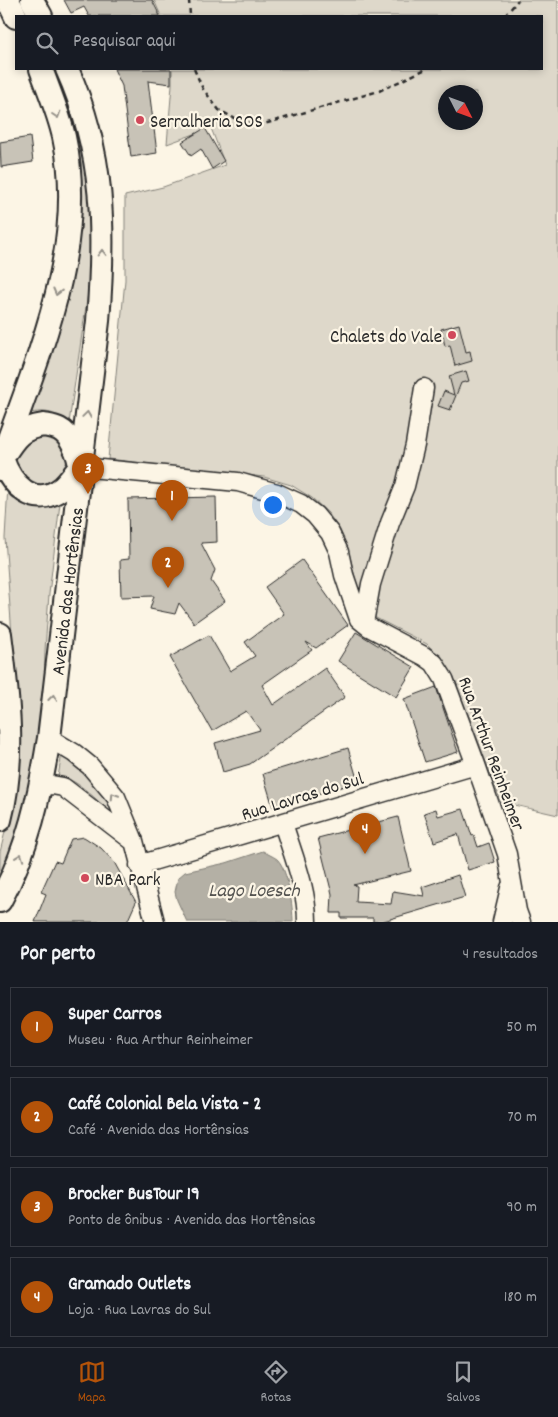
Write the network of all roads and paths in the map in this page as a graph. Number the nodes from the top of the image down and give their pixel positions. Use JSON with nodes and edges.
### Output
{"nodes":[{"id":1,"x":8,"y":0,"type":"edge"},
{"id":2,"x":32,"y":0,"type":"edge"},
{"id":3,"x":189,"y":0,"type":"edge"},
{"id":4,"x":518,"y":0,"type":"edge"},
{"id":5,"x":15,"y":15,"type":"edge"},
{"id":6,"x":40,"y":15,"type":"edge"},
{"id":7,"x":190,"y":15,"type":"edge"},
{"id":8,"x":506,"y":15,"type":"edge"},
{"id":9,"x":41,"y":70,"type":"edge"},
{"id":10,"x":67,"y":70,"type":"edge"},
{"id":11,"x":194,"y":70,"type":"edge"},
{"id":12,"x":424,"y":70,"type":"edge"},
{"id":13,"x":424,"y":388,"type":"dead end"},
{"id":14,"x":1,"y":464,"type":"edge"},
{"id":15,"x":80,"y":467,"type":"junction"},
{"id":16,"x":364,"y":623,"type":"junction"},
{"id":17,"x":0,"y":634,"type":"edge"},
{"id":18,"x":4,"y":699,"type":"edge"},
{"id":19,"x":49,"y":738,"type":"junction"},
{"id":20,"x":476,"y":764,"type":"junction"},
{"id":21,"x":41,"y":786,"type":"junction"},
{"id":22,"x":0,"y":820,"type":"edge"},
{"id":23,"x":283,"y":823,"type":"junction"},
{"id":24,"x":134,"y":841,"type":"junction"},
{"id":25,"x":139,"y":865,"type":"junction"},
{"id":26,"x":512,"y":880,"type":"junction"},
{"id":27,"x":0,"y":901,"type":"edge"},
{"id":28,"x":156,"y":922,"type":"edge"},
{"id":29,"x":307,"y":922,"type":"edge"},
{"id":30,"x":502,"y":922,"type":"edge"},
{"id":31,"x":521,"y":922,"type":"edge"}],
"edges":[{"from":1,"to":5,"type":"main road"},
{"from":2,"to":6,"type":"main road"},
{"from":3,"to":7,"type":"path"},
{"from":4,"to":8,"type":"path"},
{"from":9,"to":14,"type":"main road","one_way":true},
{"from":15,"to":10,"type":"main road","name":"Avenida das Hortênsias","one_way":true},
{"from":11,"to":12,"type":"path"},
{"from":13,"to":16,"type":"street"},
{"from":14,"to":15,"type":"main road"},
{"from":14,"to":15,"type":"main road"},
{"from":15,"to":16,"type":"street"},
{"from":19,"to":15,"type":"main road","name":"Avenida das Hortênsias","one_way":true},
{"from":16,"to":20,"type":"street","name":"Rua Arthur Reinheimer"},
{"from":17,"to":18,"type":"main road"},
{"from":18,"to":22,"type":"main road"},
{"from":19,"to":21,"type":"main road","name":"Avenida das Hortênsias"},
{"from":24,"to":19,"type":"street","one_way":true},
{"from":20,"to":23,"type":"street","name":"Rua Lavras do Sul"},
{"from":20,"to":26,"type":"street","name":"Rua Arthur Reinheimer"},
{"from":21,"to":24,"type":"street"},
{"from":27,"to":21,"type":"main road","name":"Avenida das Hortênsias","one_way":true},
{"from":23,"to":25,"type":"street","name":"Rua Lavras do Sul"},
{"from":23,"to":29,"type":"street"},
{"from":24,"to":25,"type":"street"},
{"from":25,"to":28,"type":"street"},
{"from":26,"to":30,"type":"street"},
{"from":26,"to":31,"type":"street","name":"Rua Arthur Reinheimer"}]}
